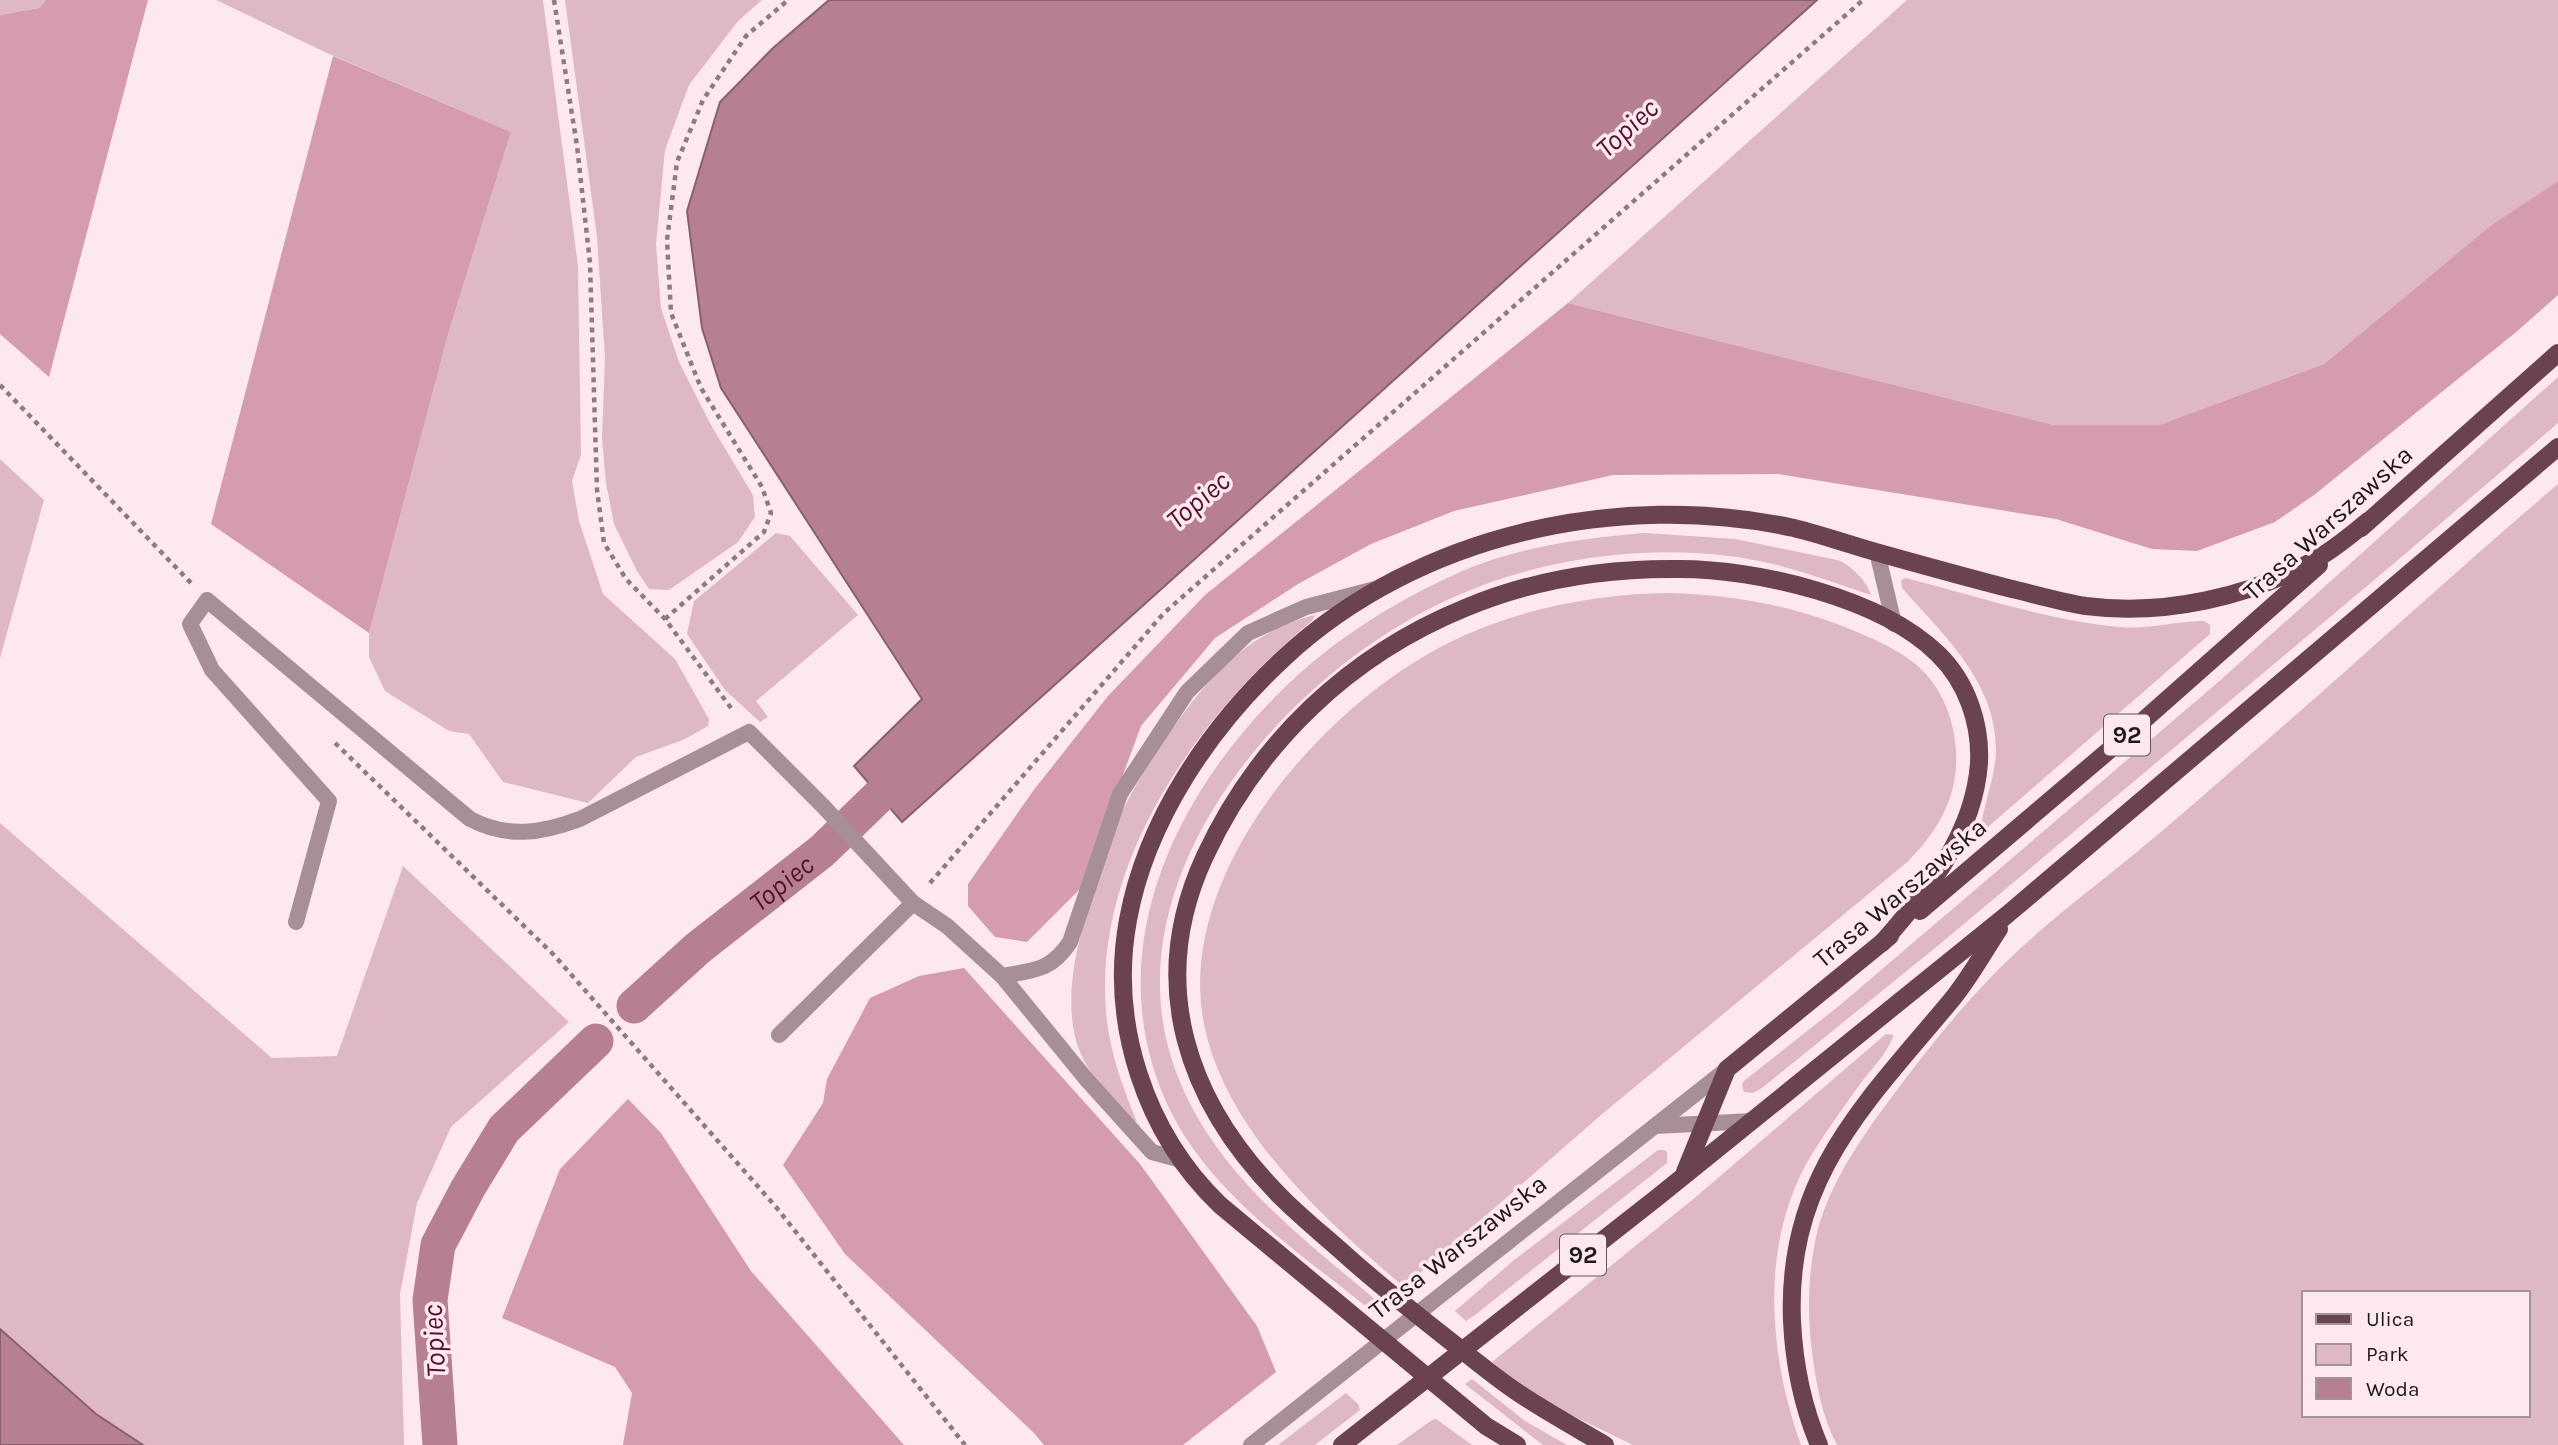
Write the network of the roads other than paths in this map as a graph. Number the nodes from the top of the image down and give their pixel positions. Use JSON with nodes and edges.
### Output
{"nodes":[{"id":1,"x":2558,"y":353,"type":"edge"},
{"id":2,"x":2558,"y":447,"type":"edge"},
{"id":3,"x":2368,"y":521,"type":"junction"},
{"id":4,"x":1877,"y":552,"type":"junction"},
{"id":5,"x":1384,"y":587,"type":"junction"},
{"id":6,"x":1895,"y":624,"type":"junction"},
{"id":7,"x":913,"y":903,"type":"junction"},
{"id":8,"x":2008,"y":914,"type":"junction"},
{"id":9,"x":296,"y":922,"type":"dead end"},
{"id":10,"x":1882,"y":943,"type":"junction"},
{"id":11,"x":1002,"y":976,"type":"junction"},
{"id":12,"x":779,"y":1035,"type":"dead end"},
{"id":13,"x":1727,"y":1069,"type":"junction"},
{"id":14,"x":1753,"y":1121,"type":"junction"},
{"id":15,"x":1705,"y":1124,"type":"junction"},
{"id":16,"x":1655,"y":1126,"type":"junction"},
{"id":17,"x":1181,"y":1160,"type":"junction"},
{"id":18,"x":1684,"y":1175,"type":"junction"},
{"id":19,"x":1251,"y":1445,"type":"edge"},
{"id":20,"x":1342,"y":1445,"type":"edge"},
{"id":21,"x":1517,"y":1445,"type":"edge"},
{"id":22,"x":1605,"y":1445,"type":"edge"},
{"id":23,"x":1819,"y":1445,"type":"edge"}],
"edges":[{"from":1,"to":3,"type":"main road","name":"Trasa Warszawska","number":"92"},
{"from":2,"to":8,"type":"main road","number":"92"},
{"from":3,"to":4,"type":"main road"},
{"from":3,"to":10,"type":"main road","name":"Trasa Warszawska","number":"92"},
{"from":4,"to":5,"type":"main road"},
{"from":4,"to":6,"type":"lane"},
{"from":5,"to":11,"type":"lane"},
{"from":5,"to":17,"type":"main road"},
{"from":6,"to":10,"type":"main road"},
{"from":6,"to":22,"type":"main road"},
{"from":7,"to":9,"type":"lane"},
{"from":7,"to":11,"type":"lane"},
{"from":7,"to":12,"type":"lane"},
{"from":8,"to":14,"type":"main road","number":"92"},
{"from":8,"to":23,"type":"main road"},
{"from":10,"to":13,"type":"main road","name":"Trasa Warszawska","number":"92"},
{"from":11,"to":17,"type":"lane"},
{"from":13,"to":15,"type":"main road"},
{"from":13,"to":16,"type":"lane","name":"Trasa Warszawska","number":"92"},
{"from":14,"to":15,"type":"lane"},
{"from":14,"to":18,"type":"main road","number":"92"},
{"from":15,"to":16,"type":"lane"},
{"from":15,"to":18,"type":"main road"},
{"from":16,"to":19,"type":"lane","name":"Trasa Warszawska","number":"92"},
{"from":17,"to":21,"type":"main road"},
{"from":18,"to":20,"type":"main road","number":"92"}]}
